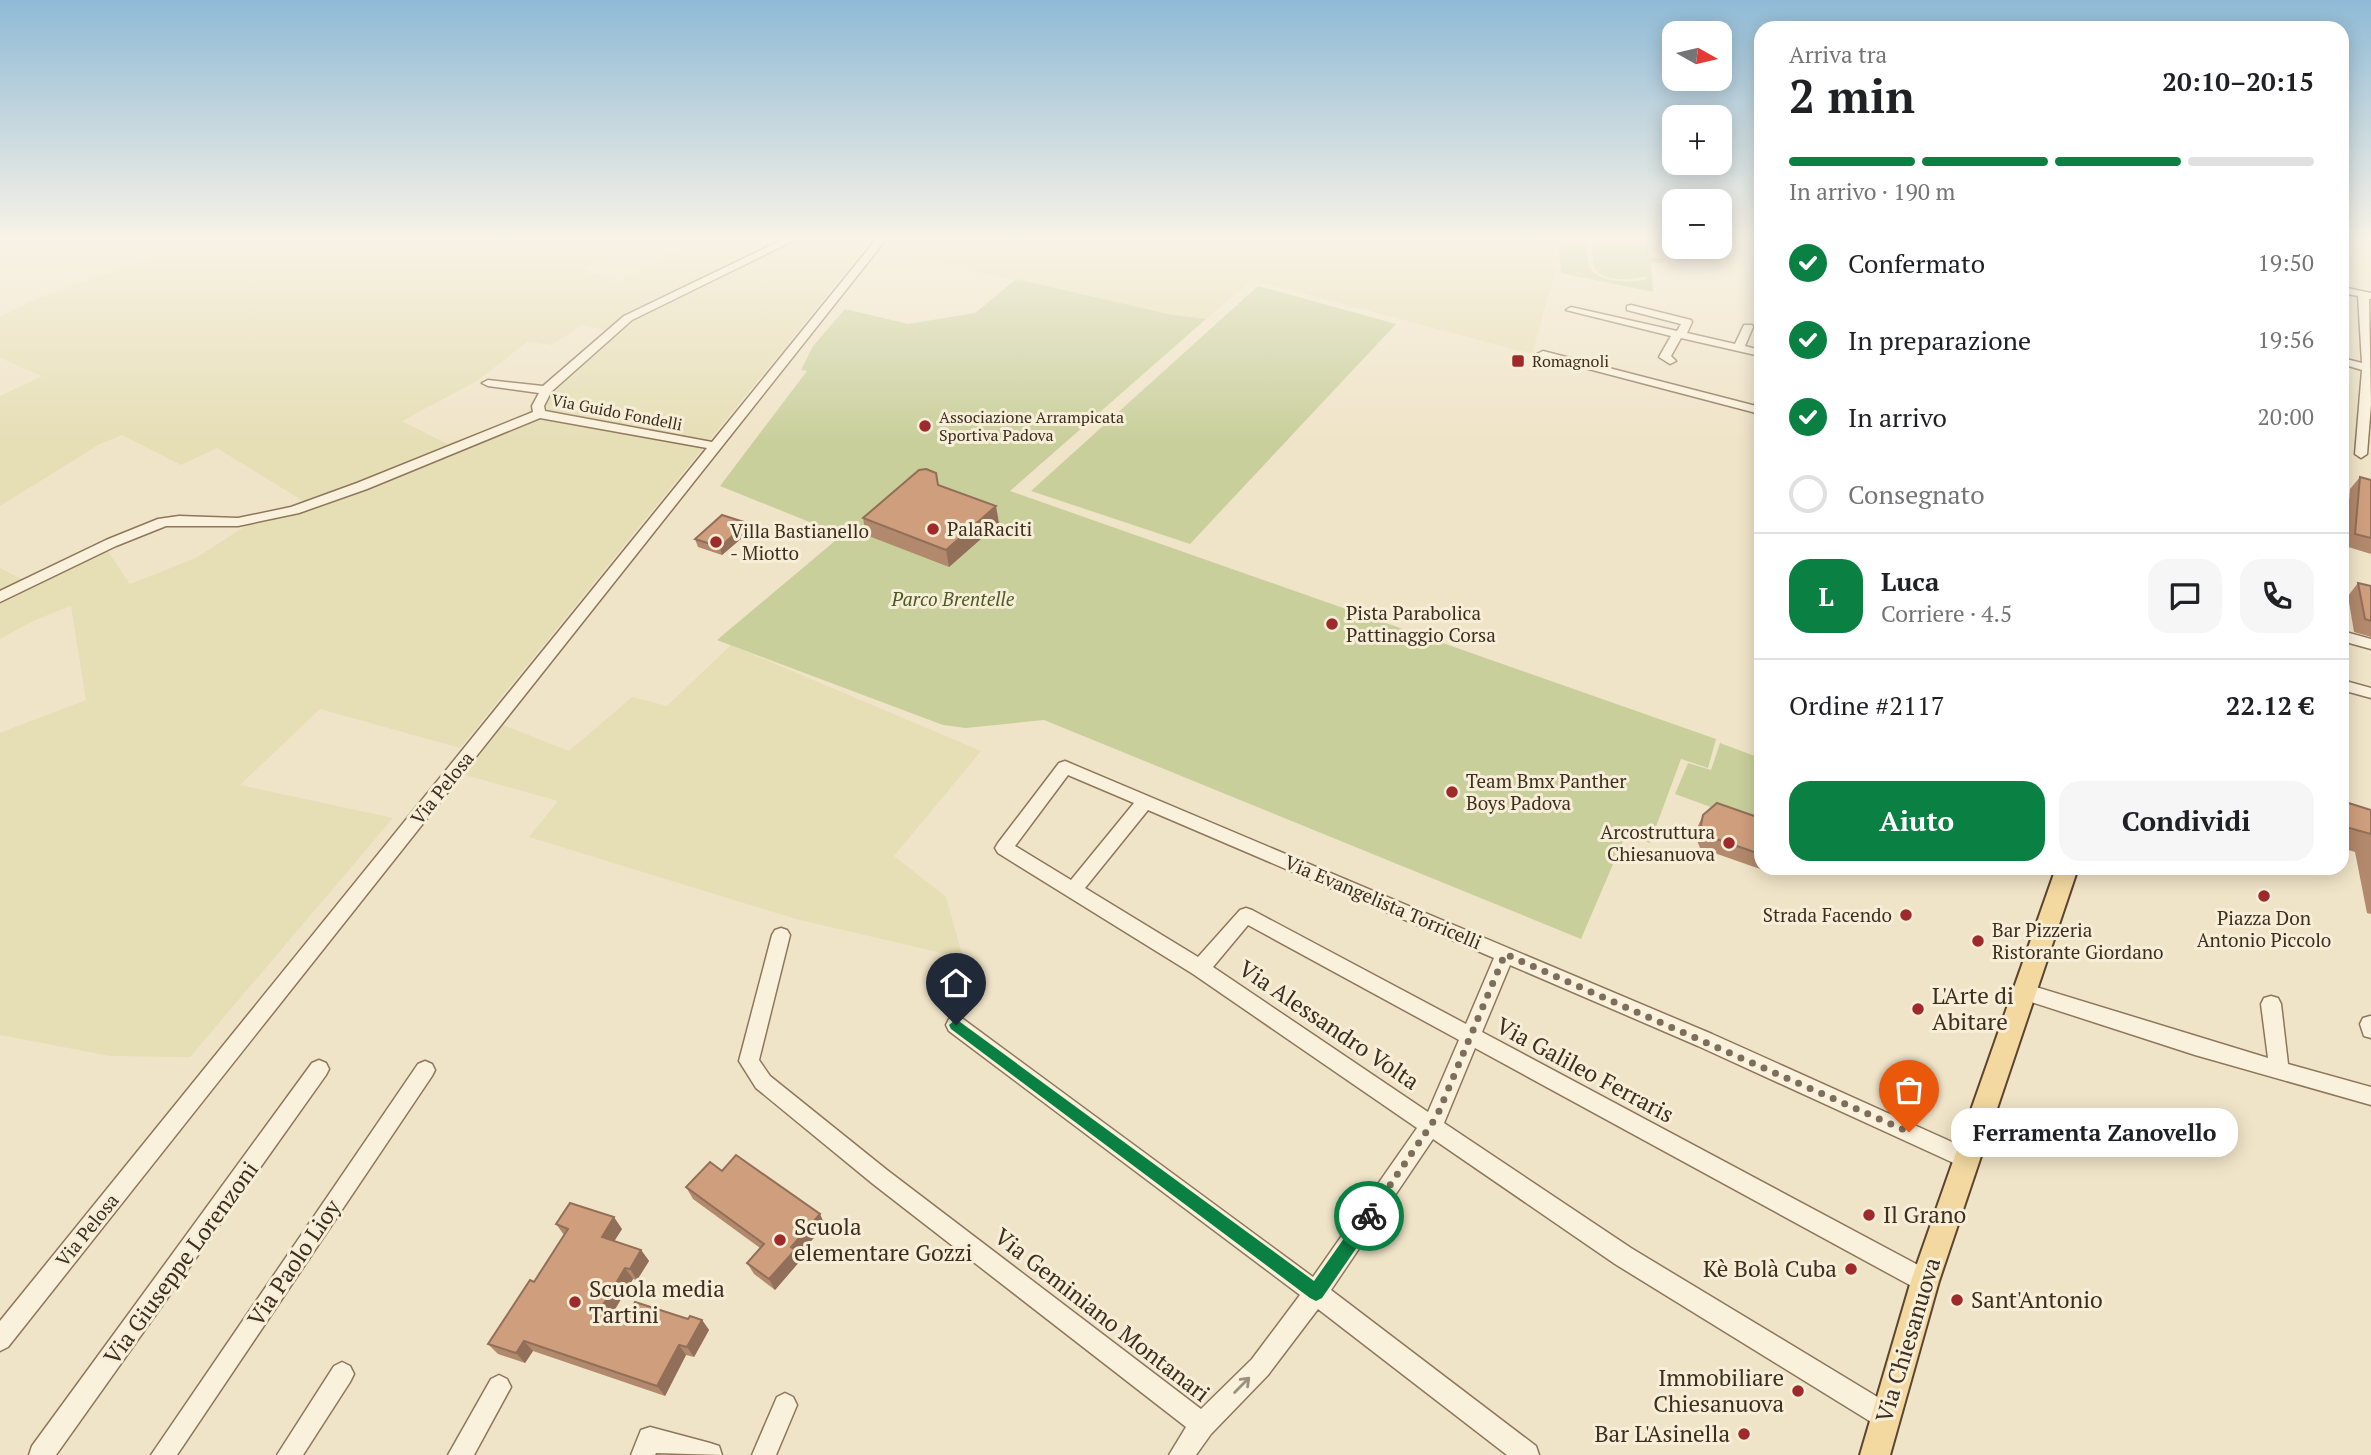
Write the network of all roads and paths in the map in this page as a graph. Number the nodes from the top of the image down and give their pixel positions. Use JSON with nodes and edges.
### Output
{"nodes":[{"id":1,"x":652,"y":305,"type":"edge"},
{"id":2,"x":828,"y":305,"type":"edge"},
{"id":3,"x":2367,"y":305,"type":"edge"},
{"id":4,"x":1631,"y":308,"type":"dead end"},
{"id":5,"x":1571,"y":310,"type":"dead end"},
{"id":6,"x":1748,"y":327,"type":"dead end"},
{"id":7,"x":1679,"y":334,"type":"junction"},
{"id":8,"x":1739,"y":348,"type":"junction"},
{"id":9,"x":1754,"y":352,"type":"edge"},
{"id":10,"x":1543,"y":354,"type":"dead end"},
{"id":11,"x":1670,"y":361,"type":"dead end"},
{"id":12,"x":2349,"y":363,"type":"edge"},
{"id":13,"x":2368,"y":368,"type":"junction"},
{"id":14,"x":488,"y":383,"type":"dead end"},
{"id":15,"x":546,"y":390,"type":"junction"},
{"id":16,"x":1754,"y":409,"type":"edge"},
{"id":17,"x":539,"y":414,"type":"junction"},
{"id":18,"x":715,"y":446,"type":"junction"},
{"id":19,"x":2361,"y":454,"type":"dead end"},
{"id":20,"x":0,"y":597,"type":"edge"},
{"id":21,"x":2349,"y":638,"type":"edge"},
{"id":22,"x":2371,"y":644,"type":"edge"},
{"id":23,"x":2349,"y":687,"type":"edge"},
{"id":24,"x":2371,"y":693,"type":"edge"},
{"id":25,"x":1065,"y":766,"type":"joint"},
{"id":26,"x":1145,"y":802,"type":"junction"},
{"id":27,"x":2064,"y":875,"type":"edge"},
{"id":28,"x":1073,"y":890,"type":"junction"},
{"id":29,"x":781,"y":935,"type":"dead end"},
{"id":30,"x":1505,"y":954,"type":"junction"},
{"id":31,"x":1200,"y":968,"type":"junction"},
{"id":32,"x":2023,"y":991,"type":"junction"},
{"id":33,"x":2271,"y":1004,"type":"dead end"},
{"id":34,"x":2370,"y":1024,"type":"edge"},
{"id":35,"x":956,"y":1025,"type":"dead end"},
{"id":36,"x":2371,"y":1030,"type":"edge"},
{"id":37,"x":1469,"y":1036,"type":"junction"},
{"id":38,"x":319,"y":1069,"type":"dead end"},
{"id":39,"x":425,"y":1070,"type":"dead end"},
{"id":40,"x":2279,"y":1070,"type":"junction"},
{"id":41,"x":2371,"y":1096,"type":"edge"},
{"id":42,"x":1431,"y":1125,"type":"junction"},
{"id":43,"x":1965,"y":1158,"type":"junction"},
{"id":44,"x":1925,"y":1281,"type":"junction"},
{"id":45,"x":1316,"y":1293,"type":"junction"},
{"id":46,"x":0,"y":1339,"type":"edge"},
{"id":47,"x":342,"y":1374,"type":"dead end"},
{"id":48,"x":499,"y":1387,"type":"dead end"},
{"id":49,"x":785,"y":1405,"type":"dead end"},
{"id":50,"x":1885,"y":1416,"type":"junction"},
{"id":51,"x":1202,"y":1425,"type":"junction"},
{"id":52,"x":41,"y":1455,"type":"edge"},
{"id":53,"x":163,"y":1455,"type":"edge"},
{"id":54,"x":289,"y":1455,"type":"edge"},
{"id":55,"x":460,"y":1455,"type":"edge"},
{"id":56,"x":643,"y":1455,"type":"edge"},
{"id":57,"x":710,"y":1455,"type":"edge"},
{"id":58,"x":764,"y":1455,"type":"edge"},
{"id":59,"x":1181,"y":1455,"type":"edge"},
{"id":60,"x":1527,"y":1455,"type":"edge"},
{"id":61,"x":1875,"y":1455,"type":"edge"}],
"edges":[{"from":1,"to":15,"type":"street","name":"Via Guido Fondelli"},
{"from":2,"to":18,"type":"street","name":"Via Pelosa"},
{"from":3,"to":13,"type":"street"},
{"from":4,"to":7,"type":"street"},
{"from":5,"to":7,"type":"street"},
{"from":6,"to":8,"type":"street"},
{"from":7,"to":8,"type":"street"},
{"from":7,"to":11,"type":"street"},
{"from":8,"to":9,"type":"street"},
{"from":10,"to":16,"type":"street"},
{"from":12,"to":13,"type":"street"},
{"from":13,"to":19,"type":"street"},
{"from":14,"to":15,"type":"street","name":"Via Guido Fondelli"},
{"from":15,"to":17,"type":"street","name":"Via Guido Fondelli"},
{"from":17,"to":18,"type":"street","name":"Via Guido Fondelli"},
{"from":17,"to":20,"type":"street"},
{"from":18,"to":46,"type":"street","name":"Via Pelosa"},
{"from":21,"to":22,"type":"street"},
{"from":23,"to":24,"type":"street"},
{"from":25,"to":26,"type":"street","name":"Via Evangelista Torricelli"},
{"from":25,"to":28,"type":"street","name":"Via Alessandro Volta"},
{"from":26,"to":28,"type":"street"},
{"from":26,"to":30,"type":"street","name":"Via Evangelista Torricelli"},
{"from":27,"to":32,"type":"main road","name":"Via Chiesanuova"},
{"from":28,"to":31,"type":"street","name":"Via Alessandro Volta"},
{"from":29,"to":51,"type":"street","name":"Via Geminiano Montanari"},
{"from":30,"to":37,"type":"street"},
{"from":30,"to":43,"type":"street","name":"Via Evangelista Torricelli"},
{"from":31,"to":37,"type":"street","name":"Via Galileo Ferraris"},
{"from":31,"to":42,"type":"street","name":"Via Alessandro Volta"},
{"from":32,"to":40,"type":"street"},
{"from":32,"to":43,"type":"main road","name":"Via Chiesanuova"},
{"from":33,"to":40,"type":"street"},
{"from":34,"to":36,"type":"street"},
{"from":35,"to":45,"type":"street"},
{"from":37,"to":42,"type":"street"},
{"from":37,"to":44,"type":"street","name":"Via Galileo Ferraris"},
{"from":38,"to":52,"type":"street","name":"Via Giuseppe Lorenzoni"},
{"from":39,"to":53,"type":"street","name":"Via Paolo Lioy"},
{"from":40,"to":41,"type":"street"},
{"from":42,"to":45,"type":"street"},
{"from":42,"to":50,"type":"street","name":"Via Alessandro Volta"},
{"from":43,"to":44,"type":"main road","name":"Via Chiesanuova"},
{"from":44,"to":50,"type":"main road","name":"Via Chiesanuova"},
{"from":51,"to":45,"type":"street","one_way":true},
{"from":45,"to":60,"type":"street"},
{"from":47,"to":54,"type":"street"},
{"from":48,"to":55,"type":"street"},
{"from":49,"to":58,"type":"street"},
{"from":50,"to":61,"type":"main road","name":"Via Chiesanuova"},
{"from":51,"to":59,"type":"street"},
{"from":56,"to":57,"type":"street"}]}
